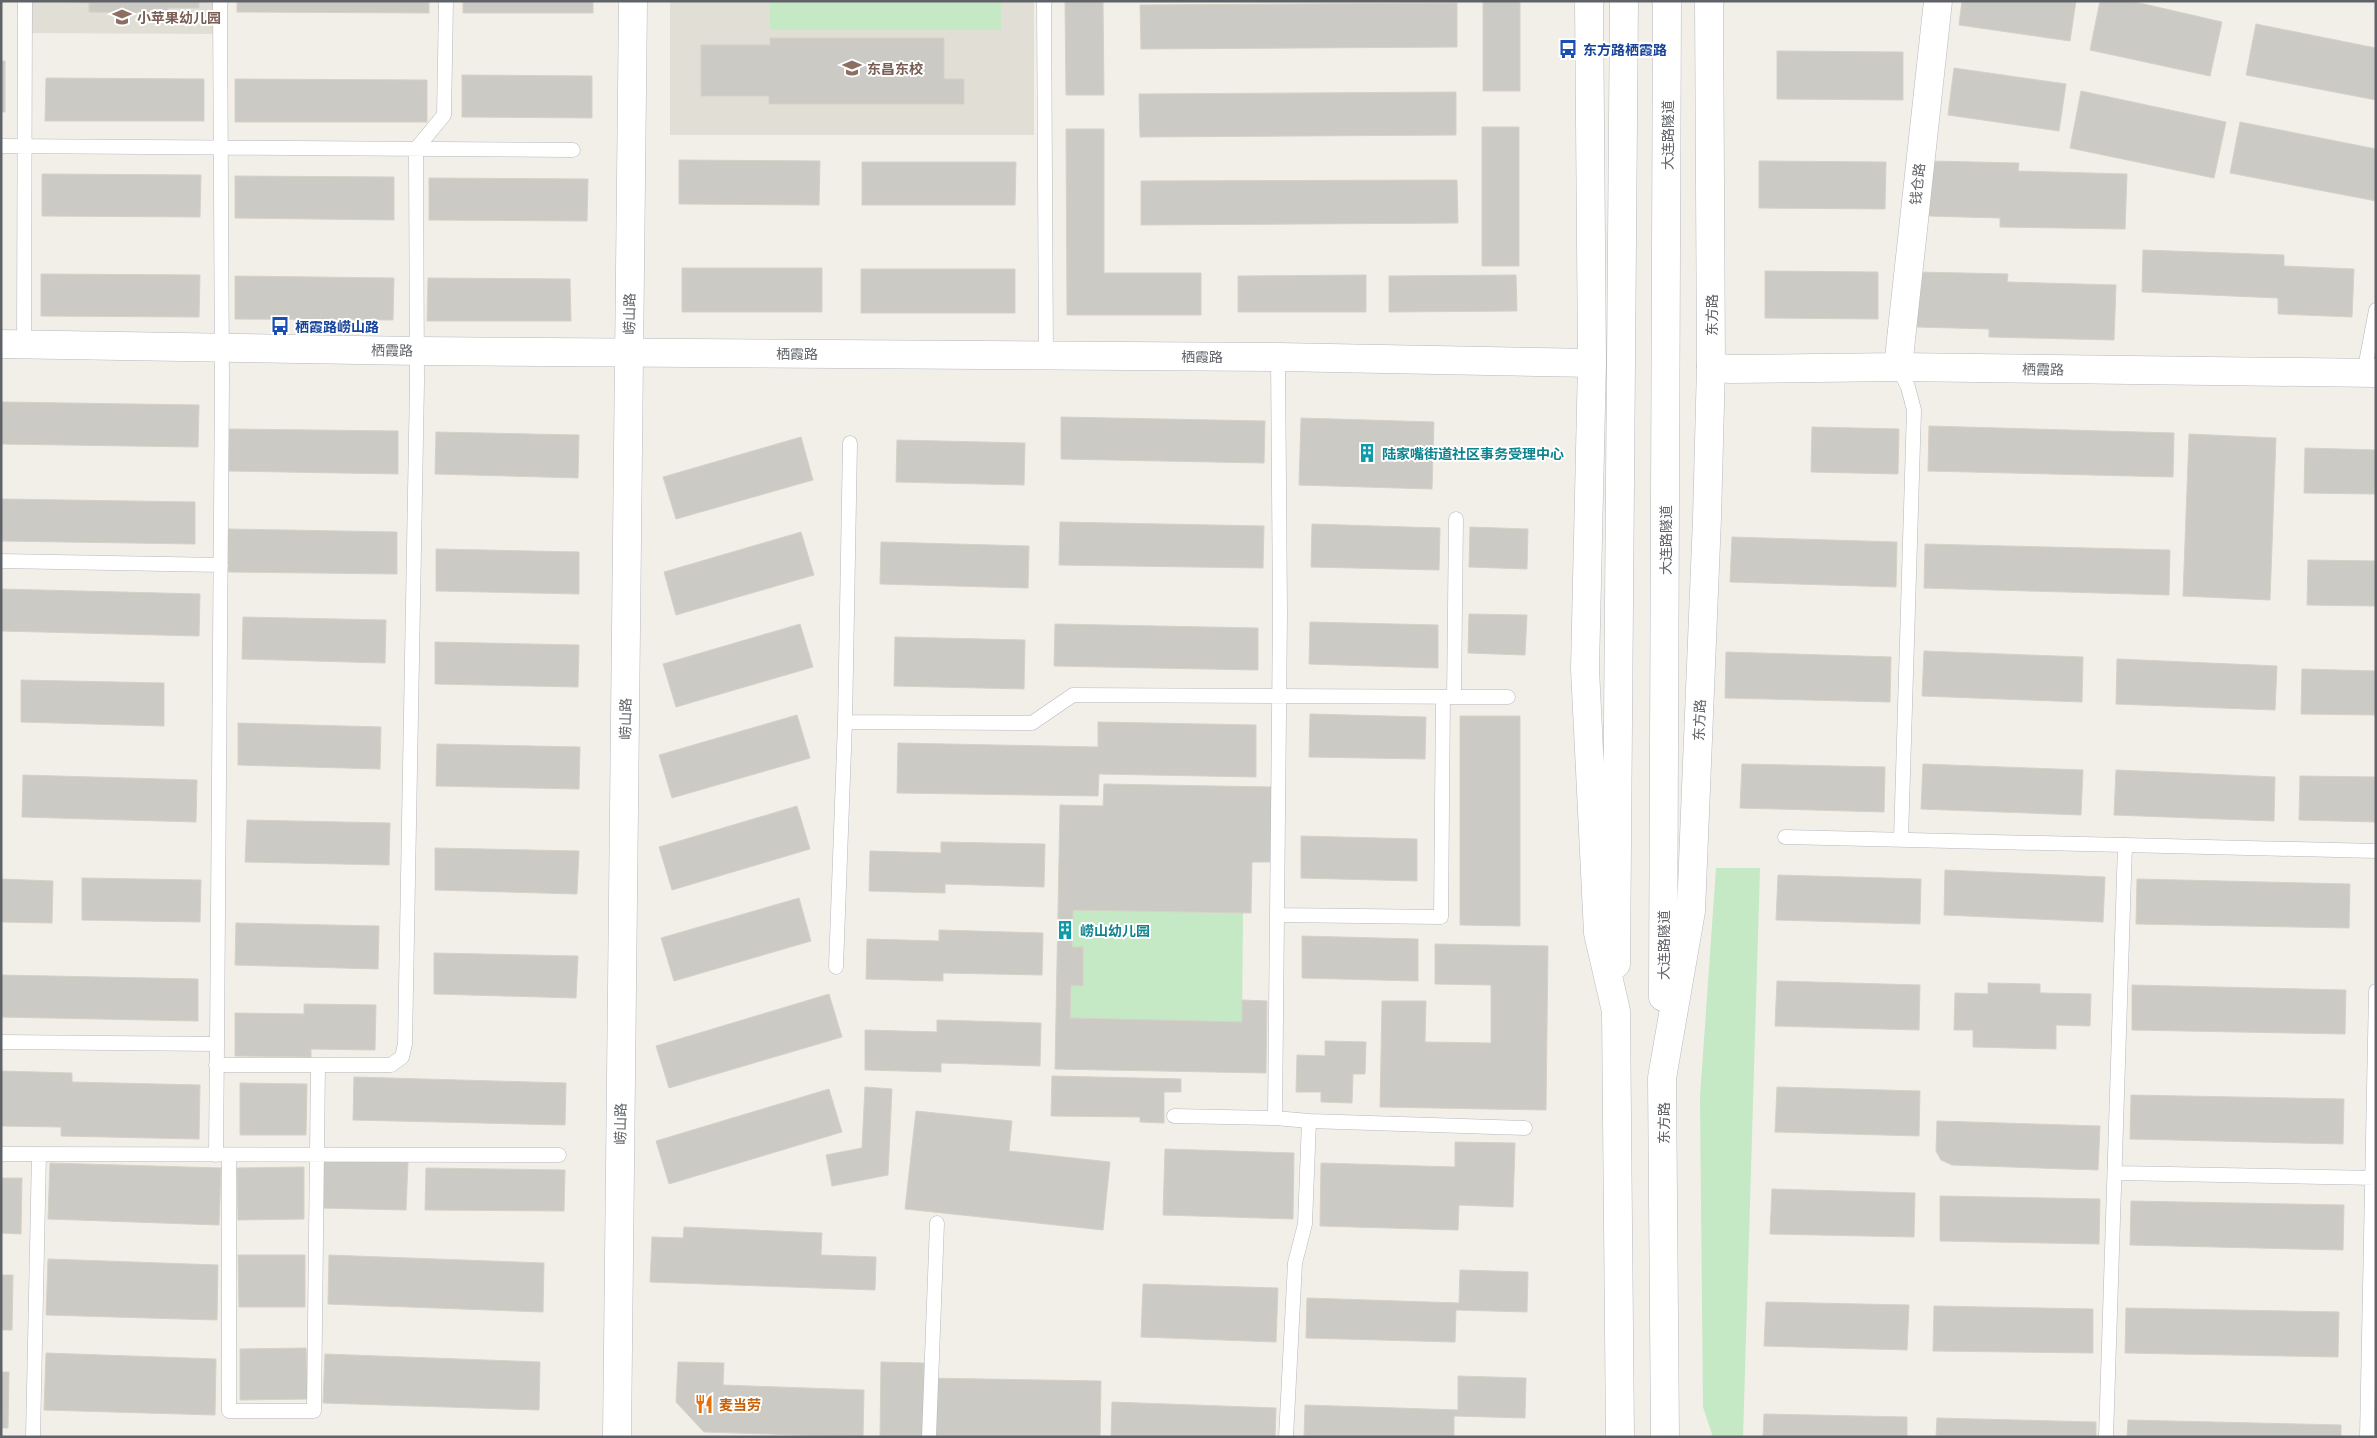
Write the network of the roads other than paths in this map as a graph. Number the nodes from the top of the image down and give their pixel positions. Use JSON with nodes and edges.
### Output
{"nodes":[{"id":1,"x":25,"y":1,"type":"edge"},
{"id":2,"x":220,"y":1,"type":"edge"},
{"id":3,"x":446,"y":1,"type":"edge"},
{"id":4,"x":633,"y":1,"type":"edge"},
{"id":5,"x":1044,"y":1,"type":"edge"},
{"id":6,"x":1589,"y":1,"type":"edge"},
{"id":7,"x":1624,"y":1,"type":"edge"},
{"id":8,"x":1667,"y":1,"type":"edge"},
{"id":9,"x":1708,"y":1,"type":"edge"},
{"id":10,"x":1938,"y":1,"type":"edge"},
{"id":11,"x":1,"y":146,"type":"edge"},
{"id":12,"x":24,"y":146,"type":"junction"},
{"id":13,"x":220,"y":149,"type":"junction"},
{"id":14,"x":416,"y":149,"type":"junction"},
{"id":15,"x":573,"y":150,"type":"dead end"},
{"id":16,"x":2376,"y":310,"type":"edge"},
{"id":17,"x":13,"y":344,"type":"edge"},
{"id":18,"x":222,"y":349,"type":"junction"},
{"id":19,"x":417,"y":351,"type":"junction"},
{"id":20,"x":629,"y":352,"type":"junction"},
{"id":21,"x":1046,"y":355,"type":"junction"},
{"id":22,"x":1278,"y":357,"type":"junction"},
{"id":23,"x":1592,"y":363,"type":"junction"},
{"id":24,"x":1712,"y":366,"type":"junction"},
{"id":25,"x":1898,"y":368,"type":"junction"},
{"id":26,"x":2370,"y":373,"type":"edge"},
{"id":27,"x":850,"y":443,"type":"dead end"},
{"id":28,"x":1456,"y":519,"type":"dead end"},
{"id":29,"x":1,"y":561,"type":"edge"},
{"id":30,"x":221,"y":564,"type":"junction"},
{"id":31,"x":1279,"y":697,"type":"junction"},
{"id":32,"x":1448,"y":697,"type":"junction"},
{"id":33,"x":1508,"y":697,"type":"dead end"},
{"id":34,"x":845,"y":722,"type":"junction"},
{"id":35,"x":1785,"y":837,"type":"dead end"},
{"id":36,"x":1902,"y":840,"type":"junction"},
{"id":37,"x":2125,"y":845,"type":"junction"},
{"id":38,"x":2376,"y":851,"type":"edge"},
{"id":39,"x":1277,"y":915,"type":"junction"},
{"id":40,"x":836,"y":967,"type":"dead end"},
{"id":41,"x":2376,"y":991,"type":"edge"},
{"id":42,"x":1616,"y":1011,"type":"junction"},
{"id":43,"x":1,"y":1042,"type":"edge"},
{"id":44,"x":217,"y":1044,"type":"junction"},
{"id":45,"x":216,"y":1064,"type":"junction"},
{"id":46,"x":318,"y":1065,"type":"junction"},
{"id":47,"x":1662,"y":1078,"type":"junction"},
{"id":48,"x":1174,"y":1116,"type":"dead end"},
{"id":49,"x":1275,"y":1118,"type":"junction"},
{"id":50,"x":1309,"y":1121,"type":"junction"},
{"id":51,"x":1525,"y":1128,"type":"dead end"},
{"id":52,"x":1,"y":1154,"type":"edge"},
{"id":53,"x":39,"y":1154,"type":"junction"},
{"id":54,"x":222,"y":1155,"type":"junction"},
{"id":55,"x":559,"y":1155,"type":"dead end"},
{"id":56,"x":317,"y":1156,"type":"junction"},
{"id":57,"x":2116,"y":1173,"type":"junction"},
{"id":58,"x":2374,"y":1178,"type":"edge"},
{"id":59,"x":937,"y":1223,"type":"dead end"},
{"id":60,"x":33,"y":1437,"type":"edge"},
{"id":61,"x":617,"y":1437,"type":"edge"},
{"id":62,"x":929,"y":1437,"type":"edge"},
{"id":63,"x":1286,"y":1437,"type":"edge"},
{"id":64,"x":1620,"y":1437,"type":"edge"},
{"id":65,"x":1665,"y":1437,"type":"edge"},
{"id":66,"x":2106,"y":1437,"type":"edge"},
{"id":67,"x":2367,"y":1437,"type":"edge"}],
"edges":[{"from":1,"to":12,"type":"lane"},
{"from":2,"to":13,"type":"lane"},
{"from":3,"to":14,"type":"lane"},
{"from":4,"to":20,"type":"main road","name":"崂山路"},
{"from":5,"to":21,"type":"lane"},
{"from":6,"to":23,"type":"main road"},
{"from":7,"to":42,"type":"main road"},
{"from":8,"to":47,"type":"main road","name":"大连路隧道"},
{"from":9,"to":24,"type":"main road","name":"东方路"},
{"from":10,"to":25,"type":"main road","name":"钱仓路"},
{"from":11,"to":12,"type":"lane"},
{"from":12,"to":13,"type":"lane"},
{"from":12,"to":17,"type":"lane"},
{"from":13,"to":14,"type":"lane"},
{"from":13,"to":18,"type":"lane"},
{"from":14,"to":15,"type":"lane"},
{"from":14,"to":19,"type":"lane"},
{"from":16,"to":26,"type":"lane"},
{"from":17,"to":18,"type":"main road","name":"栖霞路"},
{"from":18,"to":19,"type":"main road","name":"栖霞路"},
{"from":18,"to":30,"type":"lane"},
{"from":19,"to":20,"type":"main road","name":"栖霞路"},
{"from":19,"to":46,"type":"lane"},
{"from":20,"to":21,"type":"main road","name":"栖霞路"},
{"from":20,"to":61,"type":"main road","name":"崂山路"},
{"from":21,"to":22,"type":"main road","name":"栖霞路"},
{"from":22,"to":23,"type":"main road","name":"栖霞路"},
{"from":22,"to":31,"type":"lane"},
{"from":23,"to":42,"type":"main road"},
{"from":24,"to":25,"type":"main road","name":"栖霞路"},
{"from":24,"to":47,"type":"main road","name":"东方路"},
{"from":25,"to":26,"type":"main road","name":"栖霞路"},
{"from":25,"to":36,"type":"lane"},
{"from":27,"to":34,"type":"lane"},
{"from":28,"to":32,"type":"lane"},
{"from":29,"to":30,"type":"lane"},
{"from":30,"to":44,"type":"lane"},
{"from":31,"to":32,"type":"lane"},
{"from":31,"to":34,"type":"lane"},
{"from":31,"to":39,"type":"lane"},
{"from":32,"to":33,"type":"lane"},
{"from":32,"to":39,"type":"lane"},
{"from":34,"to":40,"type":"lane"},
{"from":35,"to":36,"type":"lane"},
{"from":36,"to":37,"type":"lane"},
{"from":37,"to":38,"type":"lane"},
{"from":37,"to":57,"type":"lane"},
{"from":39,"to":49,"type":"lane"},
{"from":41,"to":58,"type":"lane"},
{"from":42,"to":64,"type":"main road"},
{"from":43,"to":44,"type":"lane"},
{"from":44,"to":45,"type":"lane"},
{"from":45,"to":46,"type":"lane"},
{"from":45,"to":54,"type":"lane"},
{"from":46,"to":56,"type":"lane"},
{"from":47,"to":65,"type":"main road","name":"东方路"},
{"from":48,"to":49,"type":"lane"},
{"from":49,"to":50,"type":"lane"},
{"from":50,"to":51,"type":"lane"},
{"from":50,"to":63,"type":"lane"},
{"from":52,"to":53,"type":"lane"},
{"from":53,"to":54,"type":"lane"},
{"from":53,"to":60,"type":"lane"},
{"from":54,"to":56,"type":"lane"},
{"from":54,"to":56,"type":"lane"},
{"from":55,"to":56,"type":"lane"},
{"from":57,"to":58,"type":"lane"},
{"from":57,"to":66,"type":"lane"},
{"from":58,"to":67,"type":"lane"},
{"from":59,"to":62,"type":"lane"}]}
